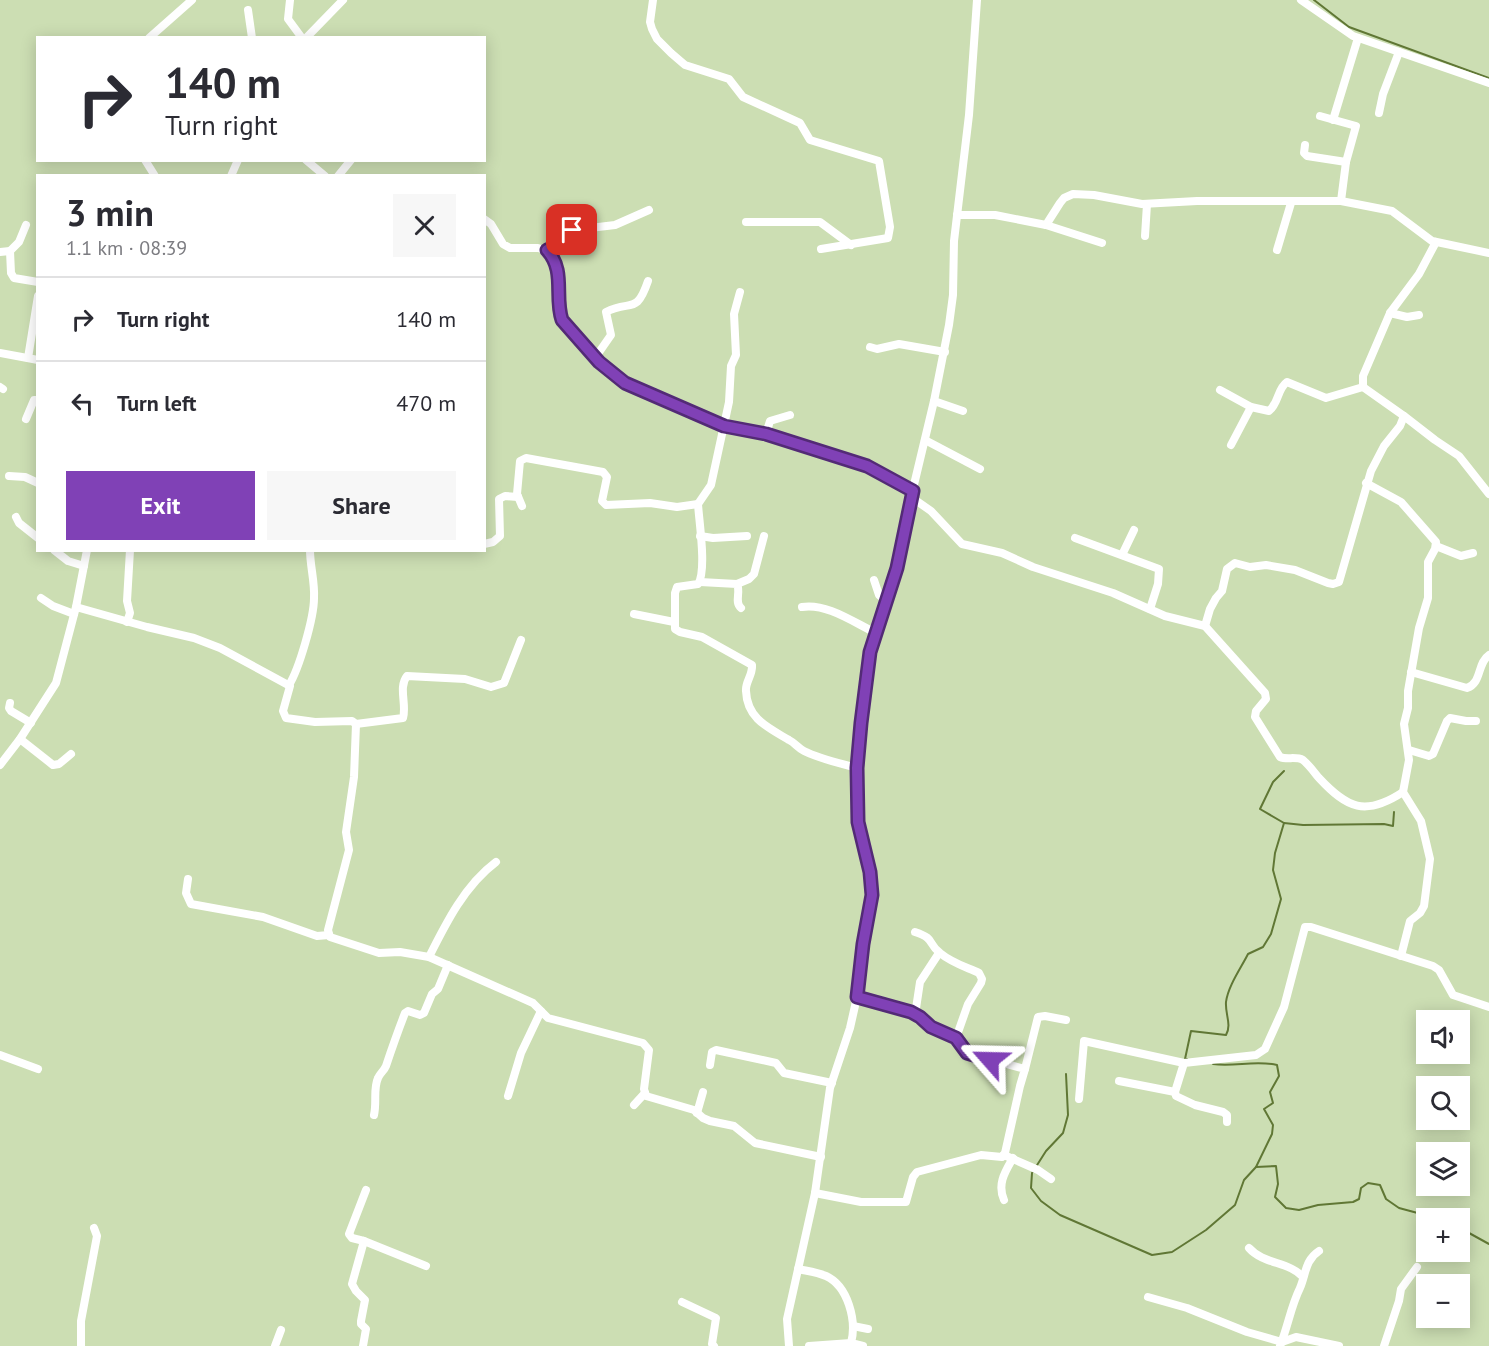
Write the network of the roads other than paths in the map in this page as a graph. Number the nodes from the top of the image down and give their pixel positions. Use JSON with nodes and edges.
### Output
{"nodes":[{"id":1,"x":192,"y":0,"type":"edge"},
{"id":2,"x":290,"y":0,"type":"edge"},
{"id":3,"x":343,"y":0,"type":"edge"},
{"id":4,"x":653,"y":0,"type":"edge"},
{"id":5,"x":977,"y":0,"type":"edge"},
{"id":6,"x":1301,"y":0,"type":"edge"},
{"id":7,"x":248,"y":10,"type":"dead end"},
{"id":8,"x":151,"y":36,"type":"edge"},
{"id":9,"x":252,"y":36,"type":"edge"},
{"id":10,"x":302,"y":36,"type":"edge"},
{"id":11,"x":306,"y":36,"type":"edge"},
{"id":12,"x":1358,"y":38,"type":"junction"},
{"id":13,"x":1399,"y":52,"type":"junction"},
{"id":14,"x":1489,"y":83,"type":"edge"},
{"id":15,"x":1379,"y":112,"type":"dead end"},
{"id":16,"x":1320,"y":116,"type":"dead end"},
{"id":17,"x":1333,"y":120,"type":"junction"},
{"id":18,"x":1305,"y":145,"type":"dead end"},
{"id":19,"x":308,"y":162,"type":"edge"},
{"id":20,"x":349,"y":162,"type":"edge"},
{"id":21,"x":1346,"y":162,"type":"junction"},
{"id":22,"x":323,"y":174,"type":"edge"},
{"id":23,"x":340,"y":174,"type":"edge"},
{"id":24,"x":1341,"y":201,"type":"junction"},
{"id":25,"x":1291,"y":203,"type":"junction"},
{"id":26,"x":1147,"y":204,"type":"junction"},
{"id":27,"x":649,"y":210,"type":"dead end"},
{"id":28,"x":957,"y":215,"type":"junction"},
{"id":29,"x":486,"y":220,"type":"edge"},
{"id":30,"x":746,"y":222,"type":"dead end"},
{"id":31,"x":26,"y":225,"type":"dead end"},
{"id":32,"x":1047,"y":225,"type":"junction"},
{"id":33,"x":1145,"y":236,"type":"dead end"},
{"id":34,"x":1436,"y":242,"type":"junction"},
{"id":35,"x":1102,"y":243,"type":"dead end"},
{"id":36,"x":852,"y":245,"type":"junction"},
{"id":37,"x":821,"y":249,"type":"dead end"},
{"id":38,"x":547,"y":250,"type":"junction"},
{"id":39,"x":1277,"y":250,"type":"dead end"},
{"id":40,"x":10,"y":251,"type":"junction"},
{"id":41,"x":0,"y":252,"type":"edge"},
{"id":42,"x":1489,"y":253,"type":"edge"},
{"id":43,"x":648,"y":281,"type":"dead end"},
{"id":44,"x":36,"y":282,"type":"edge"},
{"id":45,"x":740,"y":292,"type":"dead end"},
{"id":46,"x":1390,"y":313,"type":"junction"},
{"id":47,"x":1419,"y":315,"type":"dead end"},
{"id":48,"x":36,"y":321,"type":"edge"},
{"id":49,"x":870,"y":347,"type":"dead end"},
{"id":50,"x":945,"y":352,"type":"junction"},
{"id":51,"x":0,"y":353,"type":"edge"},
{"id":52,"x":595,"y":358,"type":"junction"},
{"id":53,"x":33,"y":359,"type":"edge"},
{"id":54,"x":1363,"y":387,"type":"junction"},
{"id":55,"x":1220,"y":390,"type":"dead end"},
{"id":56,"x":36,"y":400,"type":"edge"},
{"id":57,"x":934,"y":401,"type":"junction"},
{"id":58,"x":1251,"y":407,"type":"junction"},
{"id":59,"x":963,"y":411,"type":"dead end"},
{"id":60,"x":790,"y":416,"type":"dead end"},
{"id":61,"x":1404,"y":416,"type":"junction"},
{"id":62,"x":26,"y":419,"type":"dead end"},
{"id":63,"x":724,"y":426,"type":"junction"},
{"id":64,"x":766,"y":434,"type":"junction"},
{"id":65,"x":925,"y":440,"type":"junction"},
{"id":66,"x":1231,"y":445,"type":"dead end"},
{"id":67,"x":980,"y":469,"type":"dead end"},
{"id":68,"x":9,"y":476,"type":"dead end"},
{"id":69,"x":36,"y":482,"type":"edge"},
{"id":70,"x":1366,"y":483,"type":"junction"},
{"id":71,"x":912,"y":494,"type":"junction"},
{"id":72,"x":1489,"y":494,"type":"edge"},
{"id":73,"x":518,"y":497,"type":"junction"},
{"id":74,"x":698,"y":504,"type":"junction"},
{"id":75,"x":522,"y":506,"type":"dead end"},
{"id":76,"x":16,"y":517,"type":"dead end"},
{"id":77,"x":1134,"y":530,"type":"dead end"},
{"id":78,"x":36,"y":536,"type":"edge"},
{"id":79,"x":700,"y":536,"type":"junction"},
{"id":80,"x":747,"y":536,"type":"dead end"},
{"id":81,"x":764,"y":536,"type":"dead end"},
{"id":82,"x":1075,"y":538,"type":"dead end"},
{"id":83,"x":486,"y":544,"type":"edge"},
{"id":84,"x":1436,"y":546,"type":"junction"},
{"id":85,"x":57,"y":552,"type":"edge"},
{"id":86,"x":87,"y":552,"type":"edge"},
{"id":87,"x":130,"y":552,"type":"edge"},
{"id":88,"x":310,"y":552,"type":"edge"},
{"id":89,"x":1473,"y":553,"type":"dead end"},
{"id":90,"x":1122,"y":555,"type":"junction"},
{"id":91,"x":84,"y":566,"type":"junction"},
{"id":92,"x":874,"y":580,"type":"dead end"},
{"id":93,"x":700,"y":582,"type":"junction"},
{"id":94,"x":737,"y":584,"type":"junction"},
{"id":95,"x":41,"y":598,"type":"dead end"},
{"id":96,"x":887,"y":601,"type":"junction"},
{"id":97,"x":801,"y":607,"type":"dead end"},
{"id":98,"x":741,"y":608,"type":"dead end"},
{"id":99,"x":1150,"y":609,"type":"junction"},
{"id":100,"x":75,"y":611,"type":"junction"},
{"id":101,"x":634,"y":614,"type":"dead end"},
{"id":102,"x":128,"y":622,"type":"junction"},
{"id":103,"x":674,"y":622,"type":"junction"},
{"id":104,"x":1205,"y":626,"type":"junction"},
{"id":105,"x":876,"y":633,"type":"junction"},
{"id":106,"x":521,"y":640,"type":"dead end"},
{"id":107,"x":1489,"y":655,"type":"edge"},
{"id":108,"x":1411,"y":672,"type":"junction"},
{"id":109,"x":289,"y":685,"type":"junction"},
{"id":110,"x":10,"y":703,"type":"dead end"},
{"id":111,"x":1476,"y":721,"type":"dead end"},
{"id":112,"x":31,"y":723,"type":"junction"},
{"id":113,"x":356,"y":724,"type":"junction"},
{"id":114,"x":20,"y":739,"type":"junction"},
{"id":115,"x":1409,"y":750,"type":"junction"},
{"id":116,"x":71,"y":754,"type":"dead end"},
{"id":117,"x":1,"y":762,"type":"edge"},
{"id":118,"x":857,"y":768,"type":"junction"},
{"id":119,"x":1403,"y":792,"type":"junction"},
{"id":120,"x":496,"y":862,"type":"dead end"},
{"id":121,"x":188,"y":879,"type":"dead end"},
{"id":122,"x":915,"y":932,"type":"dead end"},
{"id":123,"x":329,"y":935,"type":"junction"},
{"id":124,"x":939,"y":952,"type":"junction"},
{"id":125,"x":1401,"y":956,"type":"junction"},
{"id":126,"x":429,"y":957,"type":"junction"},
{"id":127,"x":448,"y":965,"type":"junction"},
{"id":128,"x":857,"y":997,"type":"junction"},
{"id":129,"x":1489,"y":1007,"type":"edge"},
{"id":130,"x":542,"y":1011,"type":"junction"},
{"id":131,"x":915,"y":1015,"type":"junction"},
{"id":132,"x":1066,"y":1020,"type":"dead end"},
{"id":133,"x":956,"y":1038,"type":"junction"},
{"id":134,"x":0,"y":1055,"type":"edge"},
{"id":135,"x":1184,"y":1063,"type":"junction"},
{"id":136,"x":710,"y":1065,"type":"dead end"},
{"id":137,"x":38,"y":1069,"type":"dead end"},
{"id":138,"x":1025,"y":1069,"type":"junction"},
{"id":139,"x":1119,"y":1081,"type":"dead end"},
{"id":140,"x":832,"y":1083,"type":"junction"},
{"id":141,"x":703,"y":1092,"type":"dead end"},
{"id":142,"x":1175,"y":1092,"type":"junction"},
{"id":143,"x":645,"y":1093,"type":"junction"},
{"id":144,"x":508,"y":1096,"type":"dead end"},
{"id":145,"x":1079,"y":1099,"type":"dead end"},
{"id":146,"x":634,"y":1105,"type":"dead end"},
{"id":147,"x":697,"y":1113,"type":"junction"},
{"id":148,"x":374,"y":1114,"type":"dead end"},
{"id":149,"x":1227,"y":1122,"type":"dead end"},
{"id":150,"x":1008,"y":1156,"type":"junction"},
{"id":151,"x":820,"y":1157,"type":"junction"},
{"id":152,"x":1051,"y":1179,"type":"dead end"},
{"id":153,"x":366,"y":1190,"type":"dead end"},
{"id":154,"x":815,"y":1193,"type":"junction"},
{"id":155,"x":1004,"y":1200,"type":"dead end"},
{"id":156,"x":94,"y":1228,"type":"dead end"},
{"id":157,"x":364,"y":1241,"type":"junction"},
{"id":158,"x":1249,"y":1248,"type":"dead end"},
{"id":159,"x":1319,"y":1251,"type":"dead end"},
{"id":160,"x":426,"y":1266,"type":"dead end"},
{"id":161,"x":1417,"y":1267,"type":"dead end"},
{"id":162,"x":798,"y":1269,"type":"junction"},
{"id":163,"x":1303,"y":1277,"type":"junction"},
{"id":164,"x":1148,"y":1297,"type":"dead end"},
{"id":165,"x":682,"y":1302,"type":"dead end"},
{"id":166,"x":853,"y":1326,"type":"junction"},
{"id":167,"x":868,"y":1329,"type":"dead end"},
{"id":168,"x":281,"y":1330,"type":"dead end"},
{"id":169,"x":851,"y":1343,"type":"junction"},
{"id":170,"x":1281,"y":1344,"type":"edge"},
{"id":171,"x":81,"y":1346,"type":"edge"},
{"id":172,"x":275,"y":1346,"type":"edge"},
{"id":173,"x":363,"y":1346,"type":"edge"},
{"id":174,"x":714,"y":1346,"type":"edge"},
{"id":175,"x":789,"y":1346,"type":"edge"},
{"id":176,"x":809,"y":1346,"type":"edge"},
{"id":177,"x":863,"y":1346,"type":"edge"},
{"id":178,"x":1339,"y":1346,"type":"edge"},
{"id":179,"x":1384,"y":1346,"type":"edge"}],
"edges":[{"from":1,"to":8,"type":"street"},
{"from":2,"to":10,"type":"street"},
{"from":3,"to":11,"type":"street"},
{"from":4,"to":36,"type":"street"},
{"from":5,"to":28,"type":"street"},
{"from":6,"to":12,"type":"street"},
{"from":7,"to":9,"type":"street"},
{"from":12,"to":13,"type":"street"},
{"from":12,"to":17,"type":"street"},
{"from":13,"to":14,"type":"street"},
{"from":13,"to":15,"type":"street"},
{"from":16,"to":17,"type":"street"},
{"from":17,"to":21,"type":"street"},
{"from":18,"to":21,"type":"street"},
{"from":19,"to":22,"type":"street"},
{"from":20,"to":23,"type":"street"},
{"from":21,"to":24,"type":"street"},
{"from":24,"to":25,"type":"street"},
{"from":24,"to":34,"type":"street"},
{"from":25,"to":26,"type":"street"},
{"from":25,"to":39,"type":"street"},
{"from":26,"to":32,"type":"street"},
{"from":26,"to":33,"type":"street"},
{"from":27,"to":38,"type":"street"},
{"from":28,"to":32,"type":"street"},
{"from":28,"to":50,"type":"street"},
{"from":29,"to":38,"type":"street"},
{"from":30,"to":36,"type":"street"},
{"from":31,"to":40,"type":"street"},
{"from":32,"to":35,"type":"street"},
{"from":34,"to":42,"type":"street"},
{"from":34,"to":46,"type":"street"},
{"from":36,"to":37,"type":"street"},
{"from":38,"to":52,"type":"street"},
{"from":40,"to":41,"type":"street"},
{"from":40,"to":44,"type":"street"},
{"from":43,"to":52,"type":"street"},
{"from":45,"to":63,"type":"street"},
{"from":46,"to":47,"type":"street"},
{"from":46,"to":54,"type":"street"},
{"from":48,"to":53,"type":"street"},
{"from":49,"to":50,"type":"street"},
{"from":50,"to":57,"type":"street"},
{"from":51,"to":53,"type":"street"},
{"from":52,"to":63,"type":"street"},
{"from":54,"to":58,"type":"street"},
{"from":54,"to":61,"type":"street"},
{"from":55,"to":58,"type":"street"},
{"from":56,"to":62,"type":"street"},
{"from":57,"to":59,"type":"street"},
{"from":57,"to":65,"type":"street"},
{"from":58,"to":66,"type":"street"},
{"from":60,"to":64,"type":"street"},
{"from":61,"to":70,"type":"street"},
{"from":61,"to":72,"type":"street"},
{"from":63,"to":64,"type":"street"},
{"from":63,"to":74,"type":"street"},
{"from":64,"to":71,"type":"street"},
{"from":65,"to":67,"type":"street"},
{"from":65,"to":71,"type":"street"},
{"from":68,"to":69,"type":"street"},
{"from":70,"to":84,"type":"street"},
{"from":70,"to":104,"type":"street"},
{"from":71,"to":96,"type":"street"},
{"from":71,"to":99,"type":"street"},
{"from":73,"to":74,"type":"street"},
{"from":73,"to":75,"type":"street"},
{"from":73,"to":83,"type":"street"},
{"from":74,"to":79,"type":"street"},
{"from":76,"to":78,"type":"street"},
{"from":77,"to":90,"type":"street"},
{"from":79,"to":80,"type":"street"},
{"from":79,"to":93,"type":"street"},
{"from":81,"to":94,"type":"street"},
{"from":82,"to":90,"type":"street"},
{"from":84,"to":89,"type":"street"},
{"from":84,"to":108,"type":"street"},
{"from":85,"to":91,"type":"street"},
{"from":86,"to":91,"type":"street"},
{"from":87,"to":102,"type":"street"},
{"from":88,"to":109,"type":"street"},
{"from":90,"to":99,"type":"street"},
{"from":91,"to":100,"type":"street"},
{"from":92,"to":96,"type":"street"},
{"from":93,"to":94,"type":"street"},
{"from":93,"to":103,"type":"street"},
{"from":94,"to":98,"type":"street"},
{"from":95,"to":100,"type":"street"},
{"from":96,"to":105,"type":"street"},
{"from":97,"to":105,"type":"street"},
{"from":99,"to":104,"type":"street"},
{"from":100,"to":102,"type":"street"},
{"from":100,"to":112,"type":"street"},
{"from":101,"to":103,"type":"street"},
{"from":102,"to":109,"type":"street"},
{"from":103,"to":118,"type":"street"},
{"from":104,"to":119,"type":"street"},
{"from":105,"to":118,"type":"street"},
{"from":106,"to":113,"type":"street"},
{"from":107,"to":108,"type":"street"},
{"from":108,"to":115,"type":"street"},
{"from":109,"to":113,"type":"street"},
{"from":110,"to":112,"type":"street"},
{"from":111,"to":115,"type":"street"},
{"from":112,"to":114,"type":"street"},
{"from":113,"to":123,"type":"street"},
{"from":114,"to":116,"type":"street"},
{"from":114,"to":117,"type":"street"},
{"from":115,"to":119,"type":"street"},
{"from":118,"to":128,"type":"street"},
{"from":119,"to":125,"type":"street"},
{"from":120,"to":126,"type":"street"},
{"from":121,"to":123,"type":"street"},
{"from":122,"to":124,"type":"street"},
{"from":123,"to":126,"type":"street"},
{"from":124,"to":131,"type":"street"},
{"from":124,"to":133,"type":"street"},
{"from":125,"to":129,"type":"street"},
{"from":125,"to":135,"type":"street"},
{"from":126,"to":127,"type":"street"},
{"from":127,"to":130,"type":"street"},
{"from":127,"to":148,"type":"street"},
{"from":128,"to":131,"type":"street"},
{"from":128,"to":140,"type":"street"},
{"from":130,"to":143,"type":"street"},
{"from":130,"to":144,"type":"street"},
{"from":131,"to":133,"type":"street"},
{"from":132,"to":138,"type":"street"},
{"from":133,"to":138,"type":"street"},
{"from":134,"to":137,"type":"street"},
{"from":135,"to":142,"type":"street"},
{"from":135,"to":145,"type":"street"},
{"from":136,"to":140,"type":"street"},
{"from":138,"to":150,"type":"street"},
{"from":139,"to":142,"type":"street"},
{"from":140,"to":151,"type":"street"},
{"from":141,"to":147,"type":"street"},
{"from":142,"to":149,"type":"street"},
{"from":143,"to":146,"type":"street"},
{"from":143,"to":147,"type":"street"},
{"from":147,"to":151,"type":"street"},
{"from":150,"to":152,"type":"street"},
{"from":150,"to":154,"type":"street"},
{"from":150,"to":155,"type":"street"},
{"from":151,"to":154,"type":"street"},
{"from":153,"to":157,"type":"street"},
{"from":154,"to":162,"type":"street"},
{"from":156,"to":171,"type":"street"},
{"from":157,"to":160,"type":"street"},
{"from":157,"to":173,"type":"street"},
{"from":158,"to":163,"type":"street"},
{"from":159,"to":163,"type":"street"},
{"from":161,"to":179,"type":"street"},
{"from":162,"to":166,"type":"street"},
{"from":162,"to":175,"type":"street"},
{"from":163,"to":170,"type":"street"},
{"from":164,"to":170,"type":"street"},
{"from":165,"to":174,"type":"street"},
{"from":166,"to":167,"type":"street"},
{"from":166,"to":169,"type":"street"},
{"from":168,"to":172,"type":"street"},
{"from":169,"to":176,"type":"street"},
{"from":169,"to":177,"type":"street"},
{"from":170,"to":178,"type":"street"}]}
